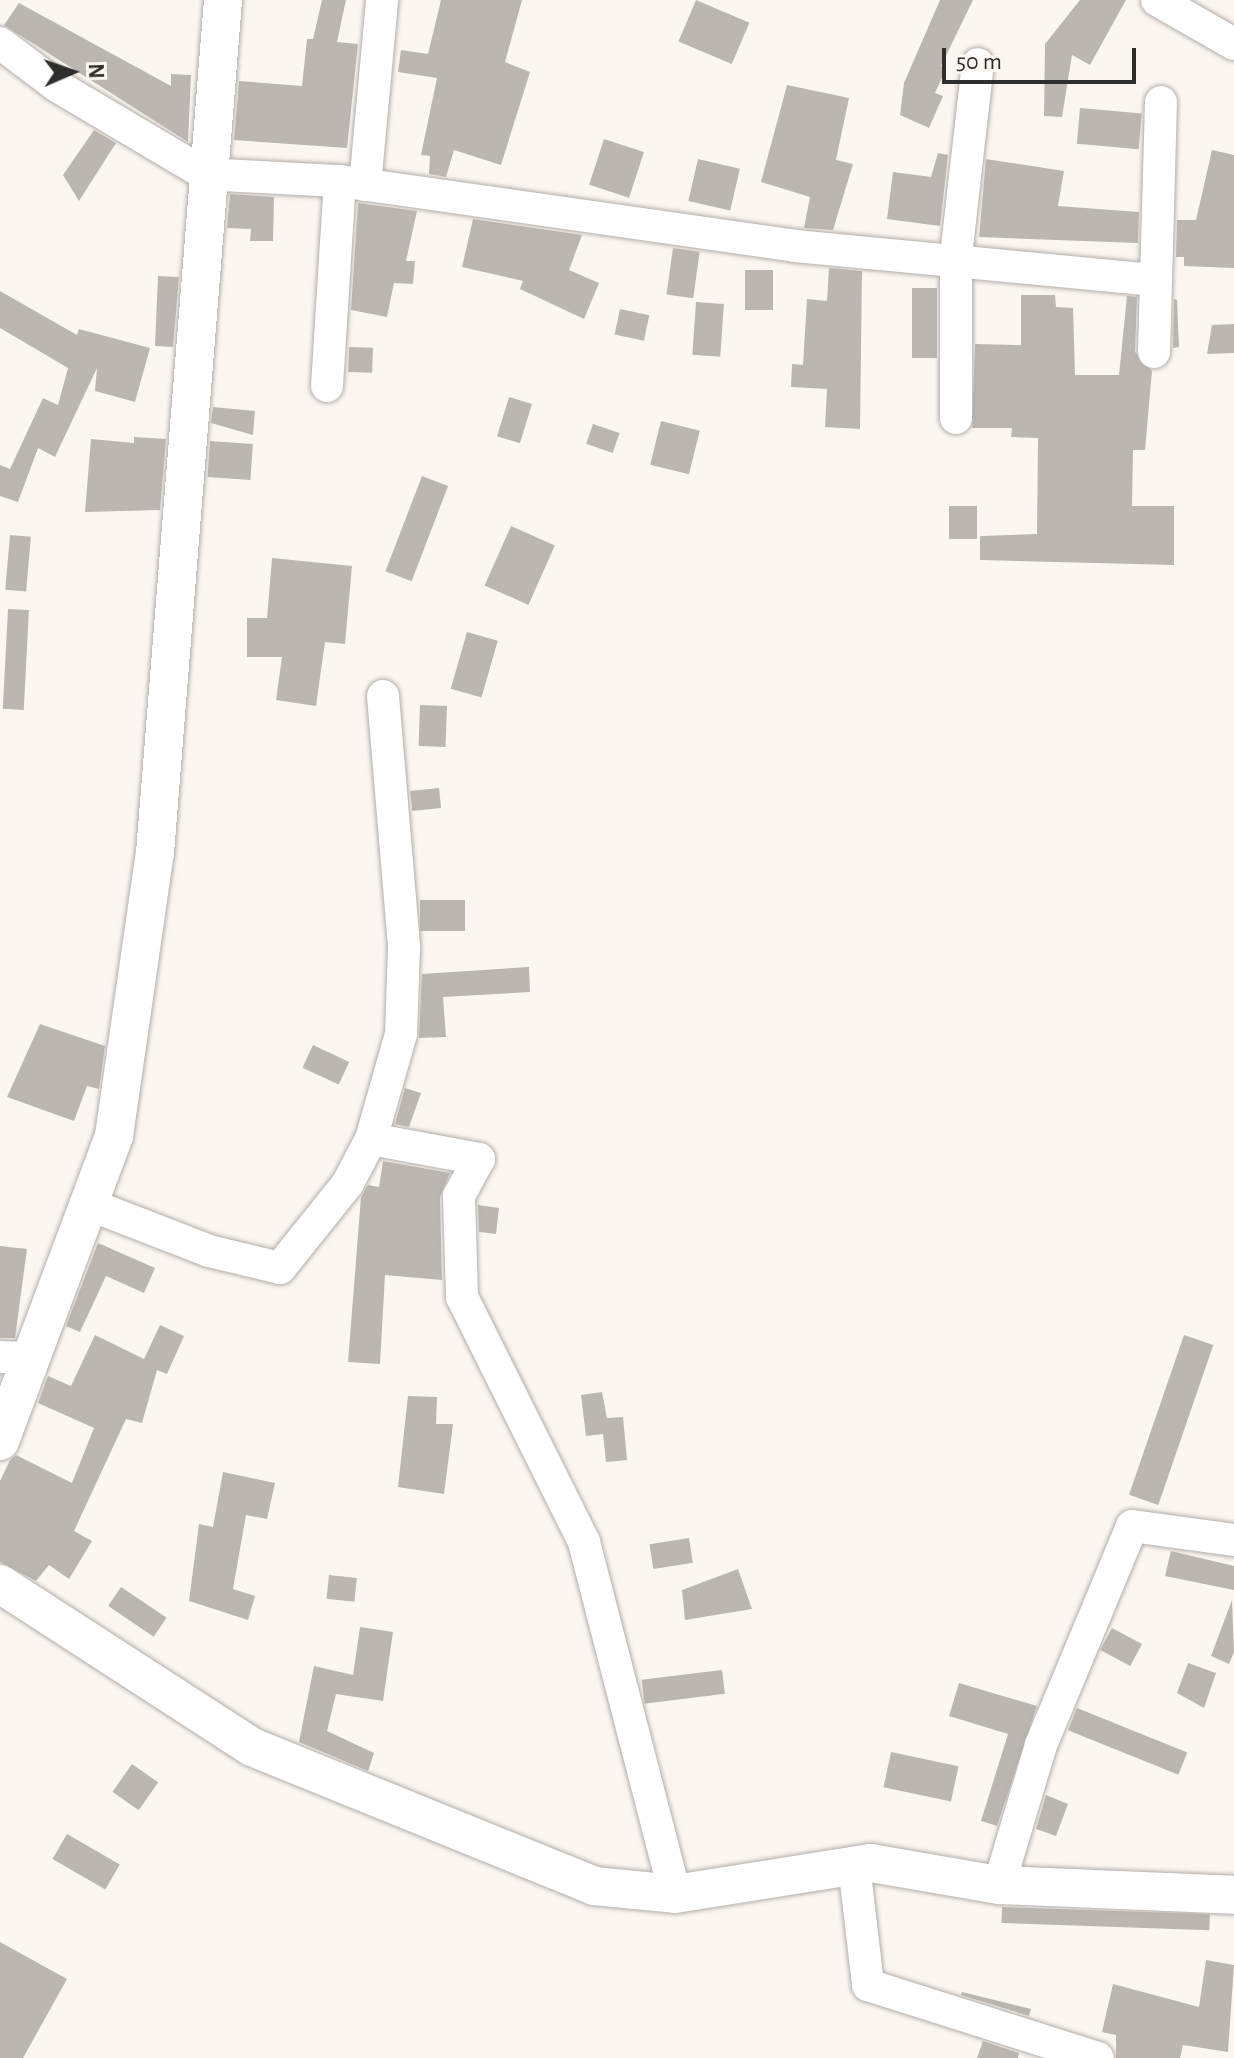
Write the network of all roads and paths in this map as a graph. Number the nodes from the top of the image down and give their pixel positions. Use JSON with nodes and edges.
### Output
{"nodes":[{"id":1,"x":223,"y":0,"type":"edge"},
{"id":2,"x":382,"y":0,"type":"edge"},
{"id":3,"x":1157,"y":0,"type":"edge"},
{"id":4,"x":0,"y":43,"type":"edge"},
{"id":5,"x":1234,"y":44,"type":"edge"},
{"id":6,"x":978,"y":64,"type":"dead end"},
{"id":7,"x":1161,"y":102,"type":"dead end"},
{"id":8,"x":205,"y":174,"type":"junction"},
{"id":9,"x":353,"y":183,"type":"junction"},
{"id":10,"x":956,"y":256,"type":"junction"},
{"id":11,"x":1155,"y":280,"type":"junction"},
{"id":12,"x":1154,"y":352,"type":"dead end"},
{"id":13,"x":327,"y":386,"type":"dead end"},
{"id":14,"x":956,"y":418,"type":"dead end"},
{"id":15,"x":383,"y":696,"type":"dead end"},
{"id":16,"x":371,"y":1139,"type":"junction"},
{"id":17,"x":88,"y":1204,"type":"junction"},
{"id":18,"x":15,"y":1357,"type":"edge"},
{"id":19,"x":0,"y":1441,"type":"edge"},
{"id":20,"x":1234,"y":1540,"type":"edge"},
{"id":21,"x":0,"y":1584,"type":"edge"},
{"id":22,"x":854,"y":1865,"type":"junction"},
{"id":23,"x":999,"y":1885,"type":"junction"},
{"id":24,"x":675,"y":1894,"type":"junction"},
{"id":25,"x":1234,"y":1895,"type":"edge"},
{"id":26,"x":1098,"y":2058,"type":"edge"}],
"edges":[{"from":1,"to":8,"type":"street"},
{"from":2,"to":9,"type":"street"},
{"from":3,"to":5,"type":"street"},
{"from":4,"to":8,"type":"street"},
{"from":6,"to":10,"type":"street"},
{"from":7,"to":11,"type":"street"},
{"from":8,"to":9,"type":"street"},
{"from":8,"to":17,"type":"street"},
{"from":9,"to":10,"type":"street"},
{"from":9,"to":13,"type":"street"},
{"from":10,"to":11,"type":"street"},
{"from":10,"to":14,"type":"street"},
{"from":11,"to":12,"type":"street"},
{"from":15,"to":16,"type":"street"},
{"from":16,"to":17,"type":"street"},
{"from":16,"to":24,"type":"street"},
{"from":17,"to":18,"type":"street"},
{"from":18,"to":19,"type":"street"},
{"from":20,"to":23,"type":"street"},
{"from":21,"to":24,"type":"street"},
{"from":22,"to":23,"type":"street"},
{"from":22,"to":24,"type":"street"},
{"from":22,"to":26,"type":"street"},
{"from":23,"to":25,"type":"street"}]}
